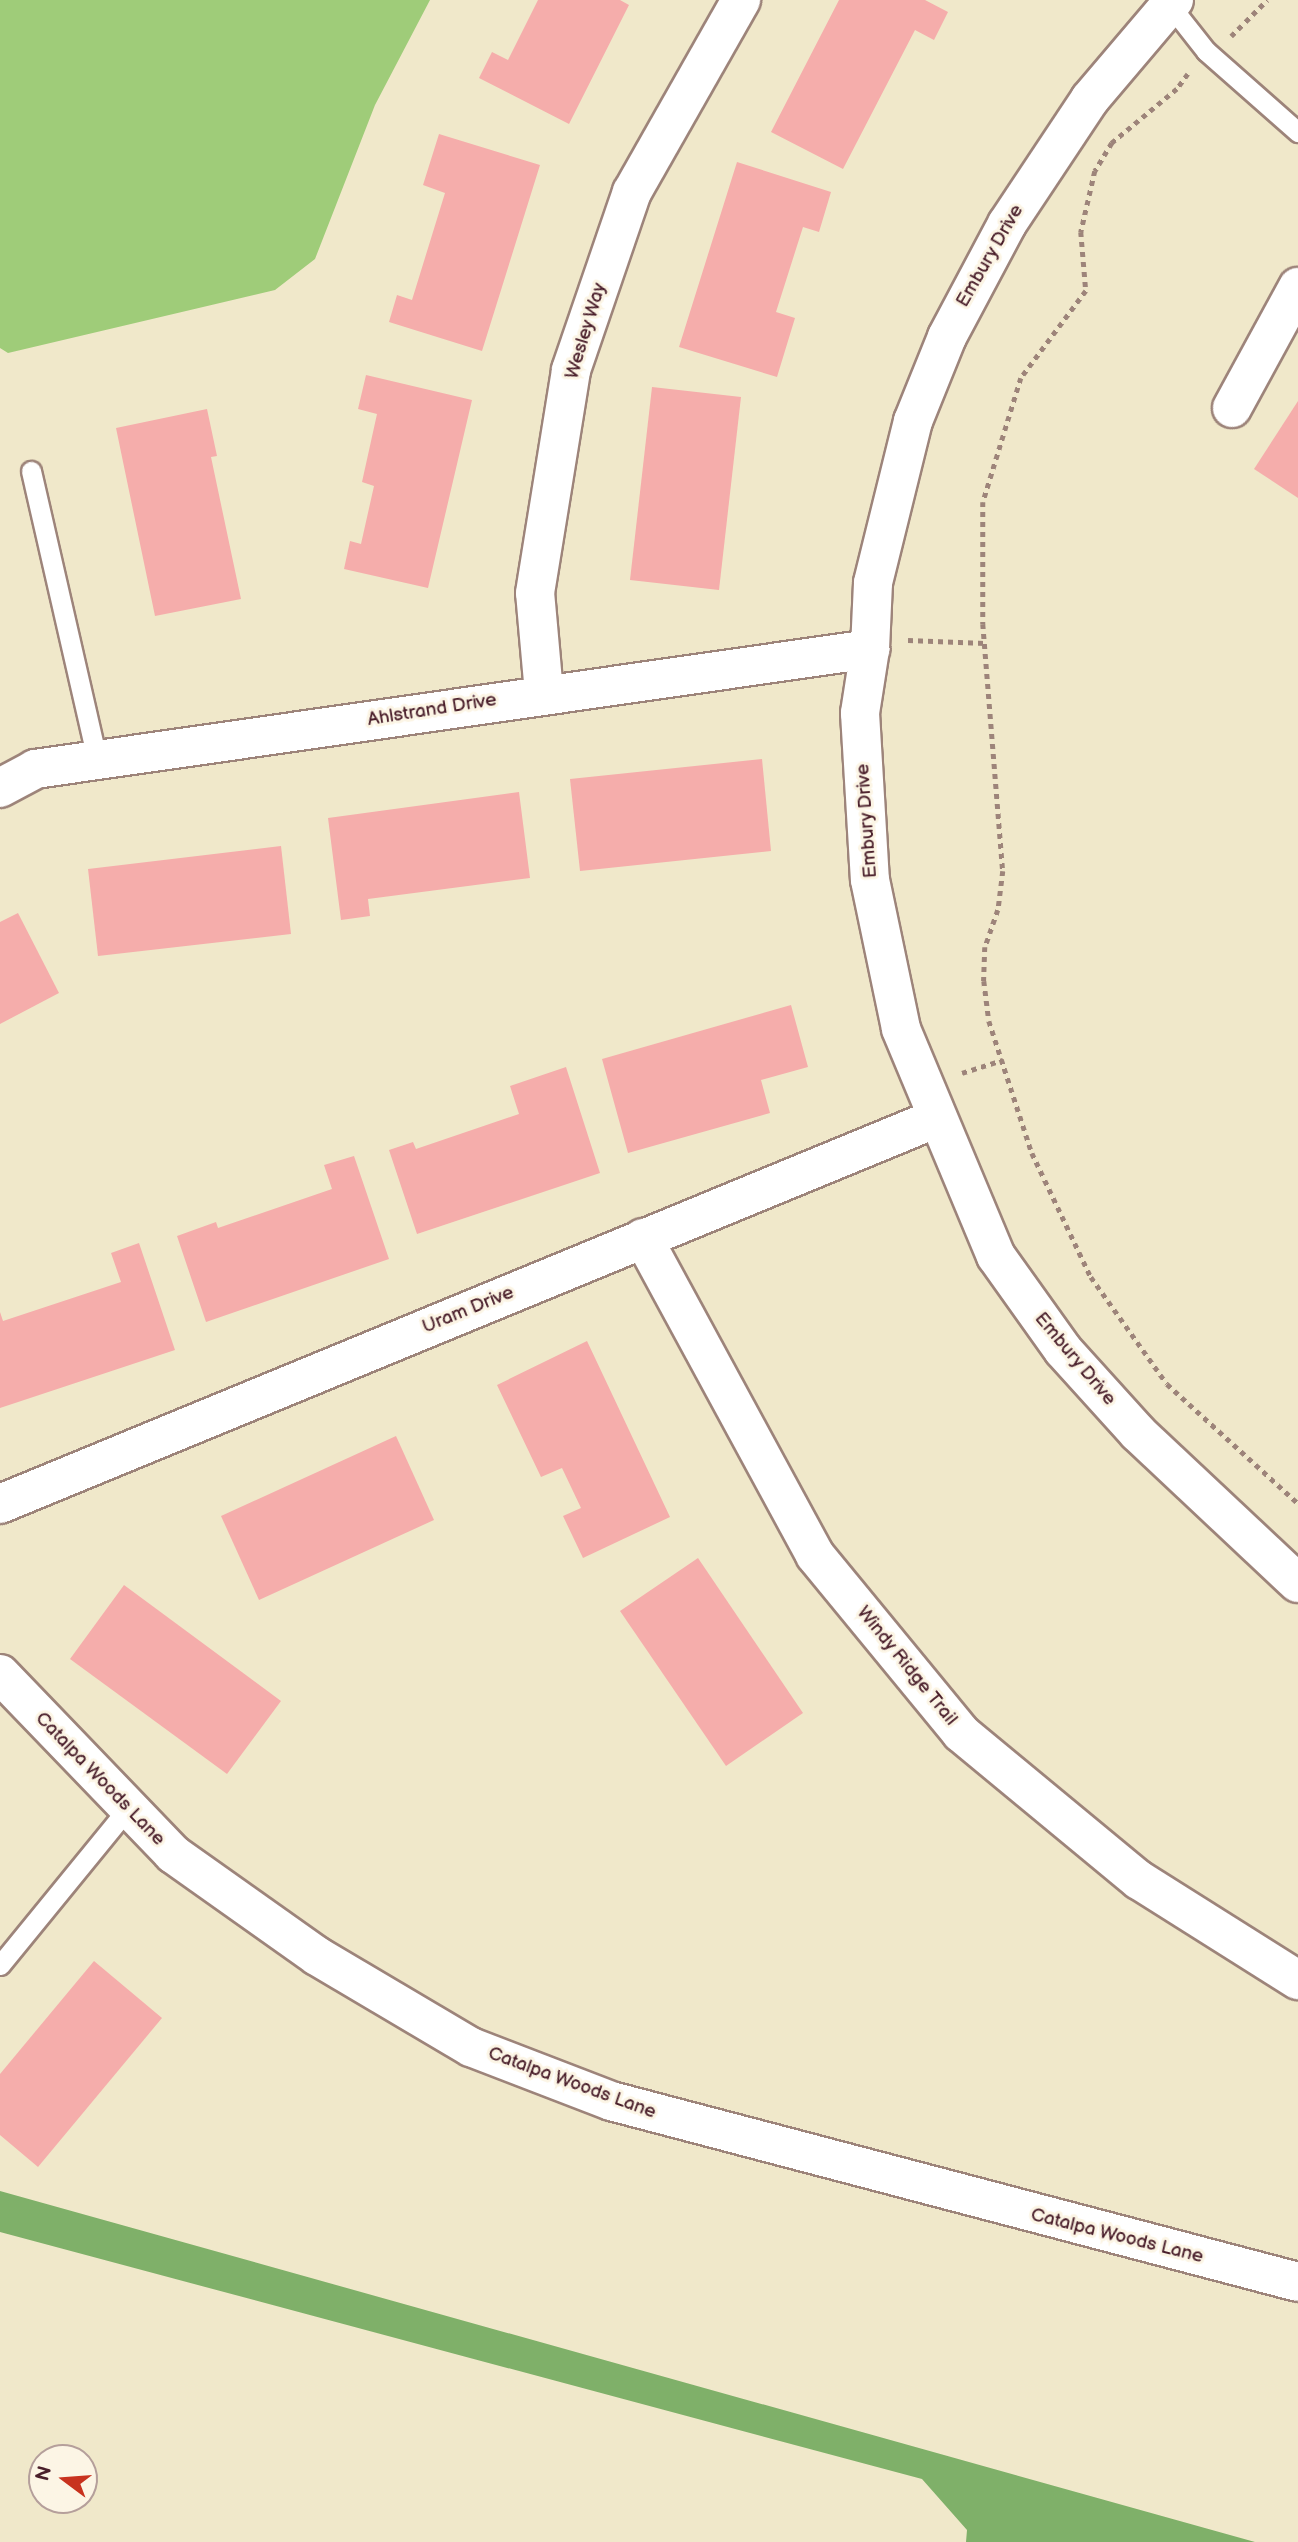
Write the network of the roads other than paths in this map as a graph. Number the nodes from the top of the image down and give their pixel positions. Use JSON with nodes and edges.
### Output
{"nodes":[{"id":1,"x":741,"y":0,"type":"edge"},
{"id":2,"x":1169,"y":1,"type":"edge"},
{"id":3,"x":1298,"y":132,"type":"edge"},
{"id":4,"x":1298,"y":287,"type":"edge"},
{"id":5,"x":1232,"y":408,"type":"dead end"},
{"id":6,"x":31,"y":471,"type":"dead end"},
{"id":7,"x":870,"y":649,"type":"junction"},
{"id":8,"x":544,"y":693,"type":"junction"},
{"id":9,"x":97,"y":760,"type":"junction"},
{"id":10,"x":0,"y":788,"type":"edge"},
{"id":11,"x":937,"y":1118,"type":"junction"},
{"id":12,"x":643,"y":1238,"type":"junction"},
{"id":13,"x":0,"y":1504,"type":"edge"},
{"id":14,"x":1298,"y":1583,"type":"edge"},
{"id":15,"x":0,"y":1674,"type":"edge"},
{"id":16,"x":128,"y":1808,"type":"junction"},
{"id":17,"x":0,"y":1965,"type":"edge"},
{"id":18,"x":1298,"y":1980,"type":"edge"},
{"id":19,"x":1298,"y":2282,"type":"edge"}],
"edges":[{"from":1,"to":8,"type":"street","name":"Wesley Way"},
{"from":2,"to":3,"type":"lane"},
{"from":2,"to":7,"type":"street","name":"Embury Drive"},
{"from":4,"to":5,"type":"street"},
{"from":6,"to":9,"type":"lane"},
{"from":7,"to":8,"type":"street","name":"Ahlstrand Drive"},
{"from":7,"to":11,"type":"street","name":"Embury Drive"},
{"from":8,"to":9,"type":"street","name":"Ahlstrand Drive"},
{"from":9,"to":10,"type":"street","name":"Ahlstrand Drive"},
{"from":11,"to":12,"type":"street","name":"Uram Drive"},
{"from":11,"to":14,"type":"street","name":"Embury Drive"},
{"from":12,"to":13,"type":"street","name":"Uram Drive"},
{"from":12,"to":18,"type":"street","name":"Windy Ridge Trail"},
{"from":15,"to":16,"type":"street","name":"Catalpa Woods Lane"},
{"from":16,"to":17,"type":"lane"},
{"from":16,"to":19,"type":"street","name":"Catalpa Woods Lane"}]}
